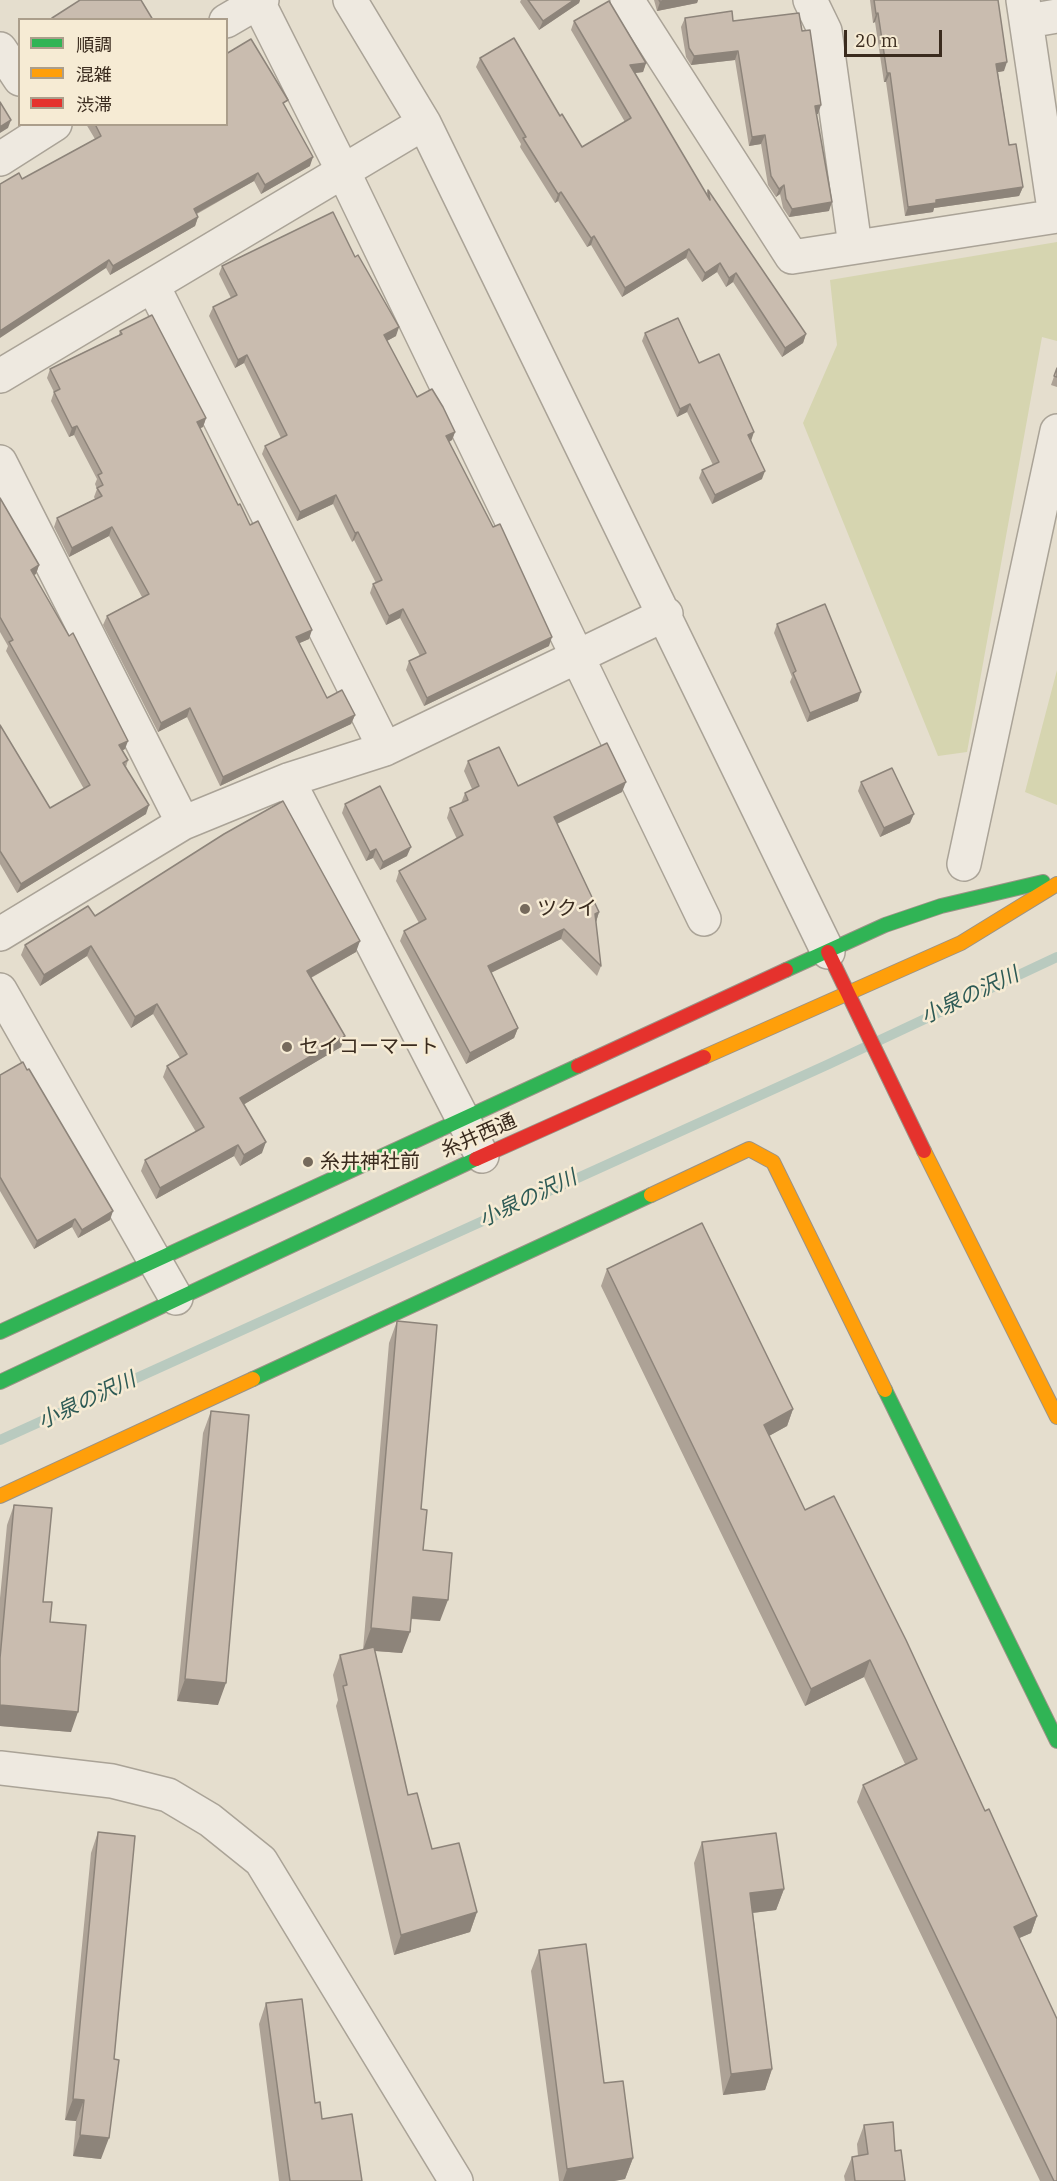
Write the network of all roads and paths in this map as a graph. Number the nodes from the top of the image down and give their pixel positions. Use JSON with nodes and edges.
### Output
{"nodes":[{"id":1,"x":350,"y":0,"type":"edge"},
{"id":2,"x":627,"y":0,"type":"edge"},
{"id":3,"x":810,"y":0,"type":"edge"},
{"id":4,"x":260,"y":1,"type":"edge"},
{"id":5,"x":1036,"y":12,"type":"edge"},
{"id":6,"x":228,"y":20,"type":"edge"},
{"id":7,"x":0,"y":49,"type":"edge"},
{"id":8,"x":18,"y":77,"type":"edge"},
{"id":9,"x":424,"y":123,"type":"junction"},
{"id":10,"x":51,"y":126,"type":"edge"},
{"id":11,"x":0,"y":159,"type":"edge"},
{"id":12,"x":343,"y":171,"type":"junction"},
{"id":13,"x":1056,"y":216,"type":"edge"},
{"id":14,"x":855,"y":246,"type":"junction"},
{"id":15,"x":153,"y":286,"type":"junction"},
{"id":16,"x":0,"y":376,"type":"edge"},
{"id":17,"x":1057,"y":431,"type":"edge"},
{"id":18,"x":0,"y":462,"type":"edge"},
{"id":19,"x":666,"y":614,"type":"junction"},
{"id":20,"x":577,"y":656,"type":"junction"},
{"id":21,"x":386,"y":749,"type":"junction"},
{"id":22,"x":288,"y":780,"type":"junction"},
{"id":23,"x":183,"y":823,"type":"junction"},
{"id":24,"x":964,"y":864,"type":"dead end"},
{"id":25,"x":1057,"y":879,"type":"edge"},
{"id":26,"x":1057,"y":884,"type":"edge"},
{"id":27,"x":704,"y":919,"type":"dead end"},
{"id":28,"x":0,"y":934,"type":"edge"},
{"id":29,"x":828,"y":952,"type":"junction"},
{"id":30,"x":849,"y":995,"type":"junction"},
{"id":31,"x":5,"y":1009,"type":"edge"},
{"id":32,"x":464,"y":1119,"type":"junction"},
{"id":33,"x":482,"y":1156,"type":"junction"},
{"id":34,"x":155,"y":1262,"type":"junction"},
{"id":35,"x":176,"y":1298,"type":"junction"},
{"id":36,"x":0,"y":1332,"type":"edge"},
{"id":37,"x":0,"y":1382,"type":"edge"},
{"id":38,"x":1057,"y":1417,"type":"edge"},
{"id":39,"x":0,"y":1496,"type":"edge"},
{"id":40,"x":1057,"y":1741,"type":"edge"},
{"id":41,"x":0,"y":1768,"type":"edge"},
{"id":42,"x":456,"y":2181,"type":"edge"}],
"edges":[{"from":1,"to":9,"type":"street"},
{"from":2,"to":14,"type":"street"},
{"from":3,"to":14,"type":"street"},
{"from":4,"to":6,"type":"street"},
{"from":4,"to":12,"type":"street"},
{"from":5,"to":13,"type":"street"},
{"from":7,"to":8,"type":"street"},
{"from":9,"to":12,"type":"street"},
{"from":9,"to":19,"type":"street"},
{"from":10,"to":11,"type":"street"},
{"from":12,"to":15,"type":"street"},
{"from":12,"to":20,"type":"street"},
{"from":13,"to":14,"type":"street"},
{"from":15,"to":16,"type":"street"},
{"from":15,"to":21,"type":"street"},
{"from":17,"to":24,"type":"street"},
{"from":18,"to":23,"type":"street"},
{"from":19,"to":20,"type":"street"},
{"from":19,"to":29,"type":"street"},
{"from":20,"to":21,"type":"street"},
{"from":20,"to":27,"type":"street"},
{"from":21,"to":22,"type":"street"},
{"from":22,"to":23,"type":"street"},
{"from":22,"to":32,"type":"street"},
{"from":23,"to":28,"type":"street"},
{"from":25,"to":29,"type":"street","name":"糸井西通"},
{"from":26,"to":30,"type":"street","name":"糸井西通"},
{"from":29,"to":30,"type":"street"},
{"from":29,"to":32,"type":"street","name":"糸井西通"},
{"from":30,"to":33,"type":"street","name":"糸井西通"},
{"from":30,"to":38,"type":"street"},
{"from":31,"to":34,"type":"street"},
{"from":32,"to":33,"type":"street"},
{"from":32,"to":34,"type":"street","name":"糸井西通"},
{"from":33,"to":35,"type":"street","name":"糸井西通"},
{"from":34,"to":35,"type":"street"},
{"from":34,"to":36,"type":"street","name":"糸井西通"},
{"from":35,"to":37,"type":"street","name":"糸井西通"},
{"from":39,"to":40,"type":"street"},
{"from":41,"to":42,"type":"street"}]}
